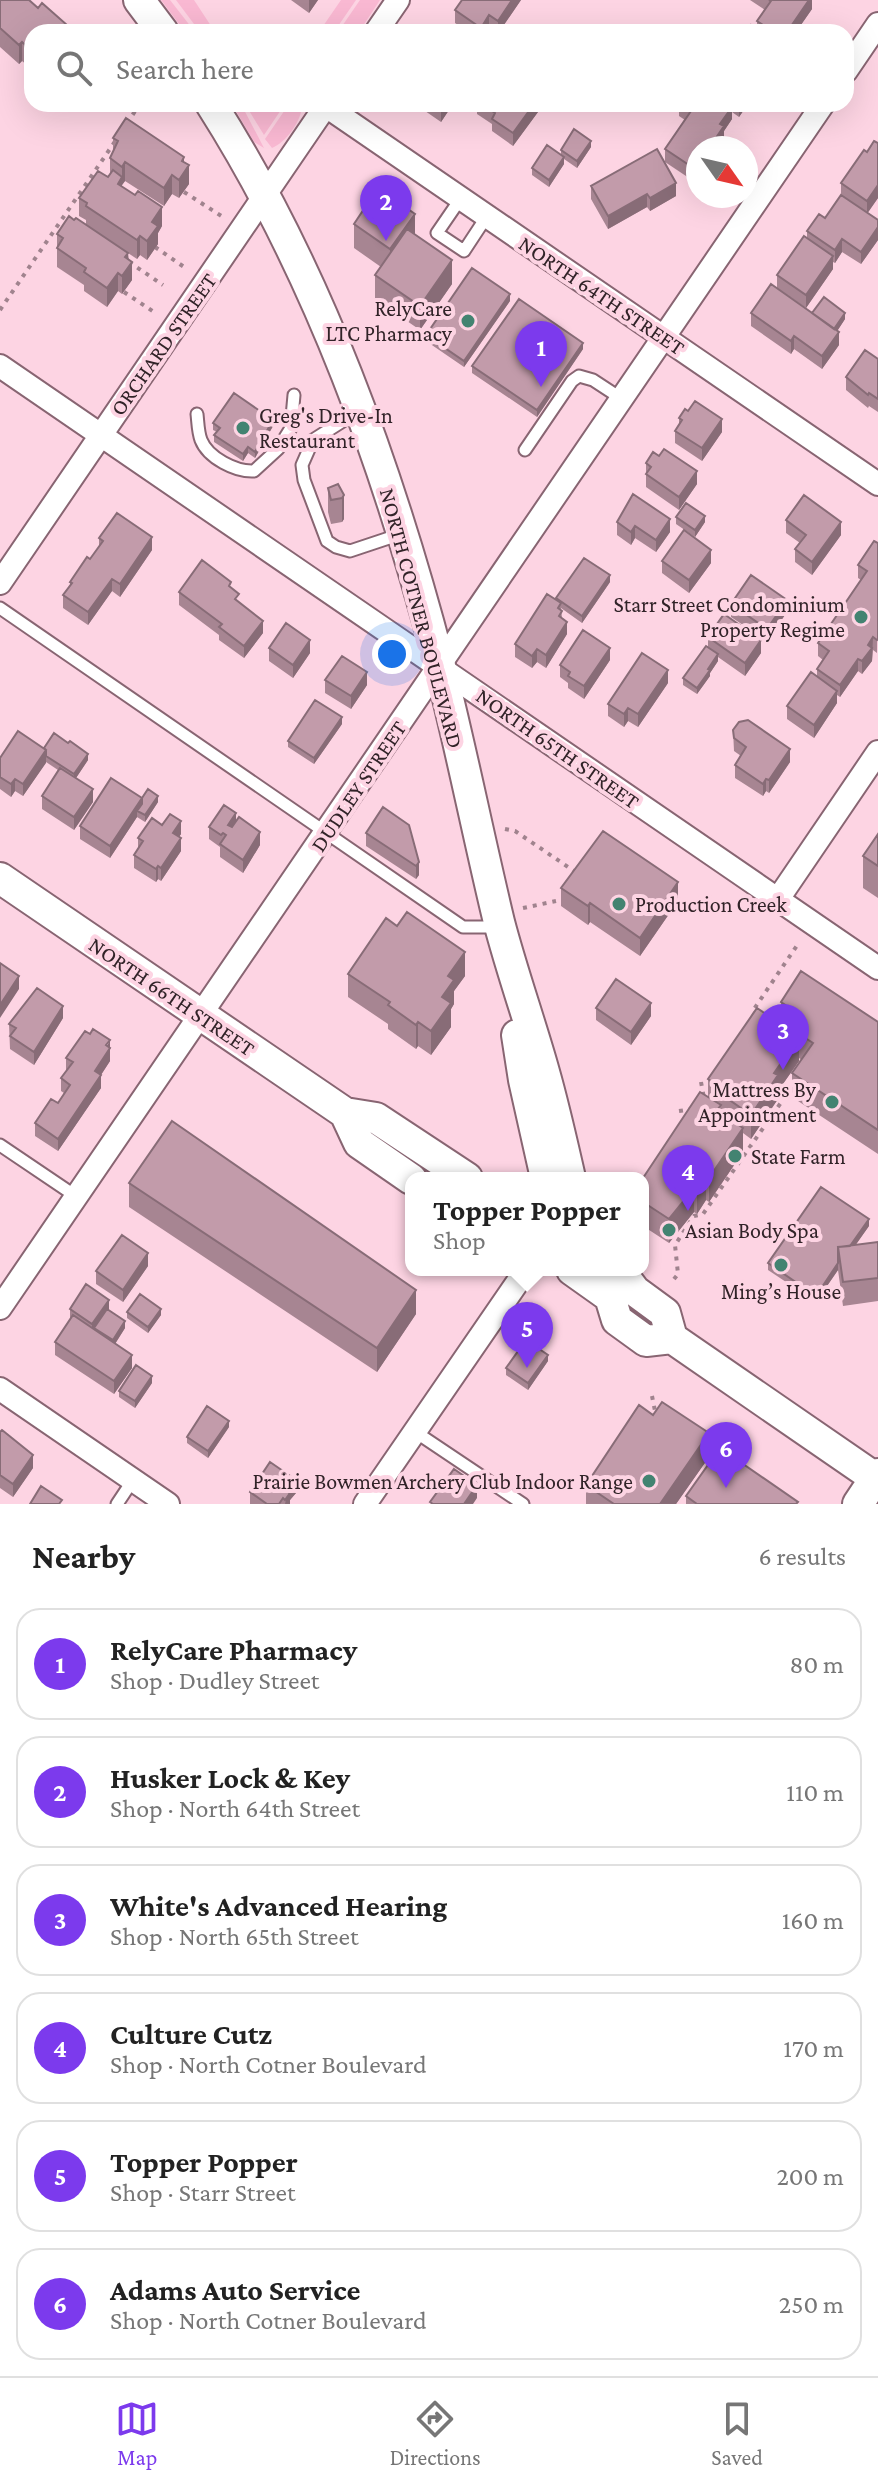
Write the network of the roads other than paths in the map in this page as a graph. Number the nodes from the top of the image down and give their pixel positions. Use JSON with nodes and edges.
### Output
{"nodes":[{"id":1,"x":139,"y":0,"type":"edge"},
{"id":2,"x":398,"y":0,"type":"edge"},
{"id":3,"x":157,"y":24,"type":"edge"},
{"id":4,"x":382,"y":24,"type":"edge"},
{"id":5,"x":878,"y":24,"type":"edge"},
{"id":6,"x":854,"y":59,"type":"edge"},
{"id":7,"x":216,"y":112,"type":"edge"},
{"id":8,"x":321,"y":112,"type":"edge"},
{"id":9,"x":336,"y":112,"type":"edge"},
{"id":10,"x":818,"y":112,"type":"edge"},
{"id":11,"x":265,"y":197,"type":"junction"},
{"id":12,"x":461,"y":198,"type":"junction"},
{"id":13,"x":487,"y":216,"type":"junction"},
{"id":14,"x":664,"y":337,"type":"junction"},
{"id":15,"x":0,"y":366,"type":"edge"},
{"id":16,"x":294,"y":395,"type":"dead end"},
{"id":17,"x":622,"y":399,"type":"junction"},
{"id":18,"x":360,"y":410,"type":"junction"},
{"id":19,"x":197,"y":414,"type":"dead end"},
{"id":20,"x":101,"y":435,"type":"junction"},
{"id":21,"x":525,"y":450,"type":"dead end"},
{"id":22,"x":878,"y":484,"type":"edge"},
{"id":23,"x":402,"y":534,"type":"junction"},
{"id":24,"x":0,"y":583,"type":"edge"},
{"id":25,"x":0,"y":608,"type":"edge"},
{"id":26,"x":439,"y":665,"type":"junction"},
{"id":27,"x":878,"y":752,"type":"edge"},
{"id":28,"x":325,"y":833,"type":"junction"},
{"id":29,"x":0,"y":878,"type":"edge"},
{"id":30,"x":778,"y":899,"type":"junction"},
{"id":31,"x":512,"y":917,"type":"junction"},
{"id":32,"x":878,"y":968,"type":"edge"},
{"id":33,"x":202,"y":1015,"type":"junction"},
{"id":34,"x":345,"y":1113,"type":"junction"},
{"id":35,"x":0,"y":1145,"type":"edge"},
{"id":36,"x":458,"y":1172,"type":"edge"},
{"id":37,"x":545,"y":1172,"type":"edge"},
{"id":38,"x":569,"y":1172,"type":"edge"},
{"id":39,"x":405,"y":1175,"type":"edge"},
{"id":40,"x":77,"y":1197,"type":"junction"},
{"id":41,"x":522,"y":1276,"type":"edge"},
{"id":42,"x":590,"y":1276,"type":"edge"},
{"id":43,"x":621,"y":1286,"type":"edge"},
{"id":44,"x":0,"y":1308,"type":"edge"},
{"id":45,"x":0,"y":1389,"type":"edge"},
{"id":46,"x":414,"y":1431,"type":"junction"},
{"id":47,"x":877,"y":1477,"type":"edge"},
{"id":48,"x":133,"y":1480,"type":"junction"},
{"id":49,"x":117,"y":1504,"type":"edge"},
{"id":50,"x":168,"y":1504,"type":"edge"},
{"id":51,"x":365,"y":1504,"type":"edge"},
{"id":52,"x":523,"y":1504,"type":"edge"},
{"id":53,"x":858,"y":1504,"type":"edge"}],
"edges":[{"from":1,"to":3,"type":"main road"},
{"from":2,"to":4,"type":"street"},
{"from":5,"to":6,"type":"street"},
{"from":7,"to":11,"type":"main road","name":"NORTH COTNER BOULEVARD"},
{"from":8,"to":11,"type":"street","name":"ORCHARD STREET"},
{"from":9,"to":12,"type":"street","name":"NORTH 64TH STREET"},
{"from":10,"to":14,"type":"street","name":"DUDLEY STREET"},
{"from":11,"to":18,"type":"main road","name":"NORTH COTNER BOULEVARD"},
{"from":11,"to":20,"type":"street","name":"ORCHARD STREET"},
{"from":12,"to":13,"type":"street","name":"NORTH 64TH STREET"},
{"from":12,"to":13,"type":"lane"},
{"from":13,"to":14,"type":"street","name":"NORTH 64TH STREET"},
{"from":14,"to":17,"type":"street","name":"DUDLEY STREET"},
{"from":14,"to":22,"type":"street","name":"NORTH 64TH STREET"},
{"from":15,"to":20,"type":"street","name":"NORTH 65TH STREET"},
{"from":16,"to":19,"type":"lane"},
{"from":17,"to":21,"type":"lane"},
{"from":17,"to":26,"type":"street","name":"DUDLEY STREET"},
{"from":18,"to":23,"type":"main road","name":"NORTH COTNER BOULEVARD"},
{"from":18,"to":23,"type":"lane"},
{"from":20,"to":24,"type":"street","name":"ORCHARD STREET"},
{"from":20,"to":26,"type":"street","name":"NORTH 65TH STREET"},
{"from":23,"to":26,"type":"main road","name":"NORTH COTNER BOULEVARD"},
{"from":25,"to":28,"type":"lane"},
{"from":26,"to":28,"type":"street","name":"DUDLEY STREET"},
{"from":26,"to":30,"type":"street","name":"NORTH 65TH STREET"},
{"from":26,"to":31,"type":"main road","name":"NORTH COTNER BOULEVARD"},
{"from":27,"to":30,"type":"street"},
{"from":28,"to":31,"type":"lane"},
{"from":28,"to":33,"type":"street","name":"DUDLEY STREET"},
{"from":29,"to":33,"type":"main road","name":"NORTH 66TH STREET"},
{"from":30,"to":32,"type":"street","name":"NORTH 65TH STREET"},
{"from":31,"to":37,"type":"main road","name":"NORTH COTNER BOULEVARD"},
{"from":31,"to":38,"type":"main road","name":"NORTH COTNER BOULEVARD"},
{"from":33,"to":34,"type":"main road","name":"NORTH 66TH STREET"},
{"from":33,"to":40,"type":"street","name":"DUDLEY STREET"},
{"from":34,"to":36,"type":"main road","name":"NORTH 66TH STREET"},
{"from":34,"to":39,"type":"main road","name":"NORTH 66TH STREET"},
{"from":35,"to":40,"type":"lane"},
{"from":40,"to":44,"type":"street","name":"DUDLEY STREET"},
{"from":41,"to":46,"type":"street"},
{"from":42,"to":43,"type":"main road"},
{"from":43,"to":47,"type":"main road"},
{"from":45,"to":48,"type":"street"},
{"from":46,"to":51,"type":"street"},
{"from":46,"to":52,"type":"lane"},
{"from":47,"to":53,"type":"main road"},
{"from":48,"to":49,"type":"lane"},
{"from":48,"to":50,"type":"street"}]}
